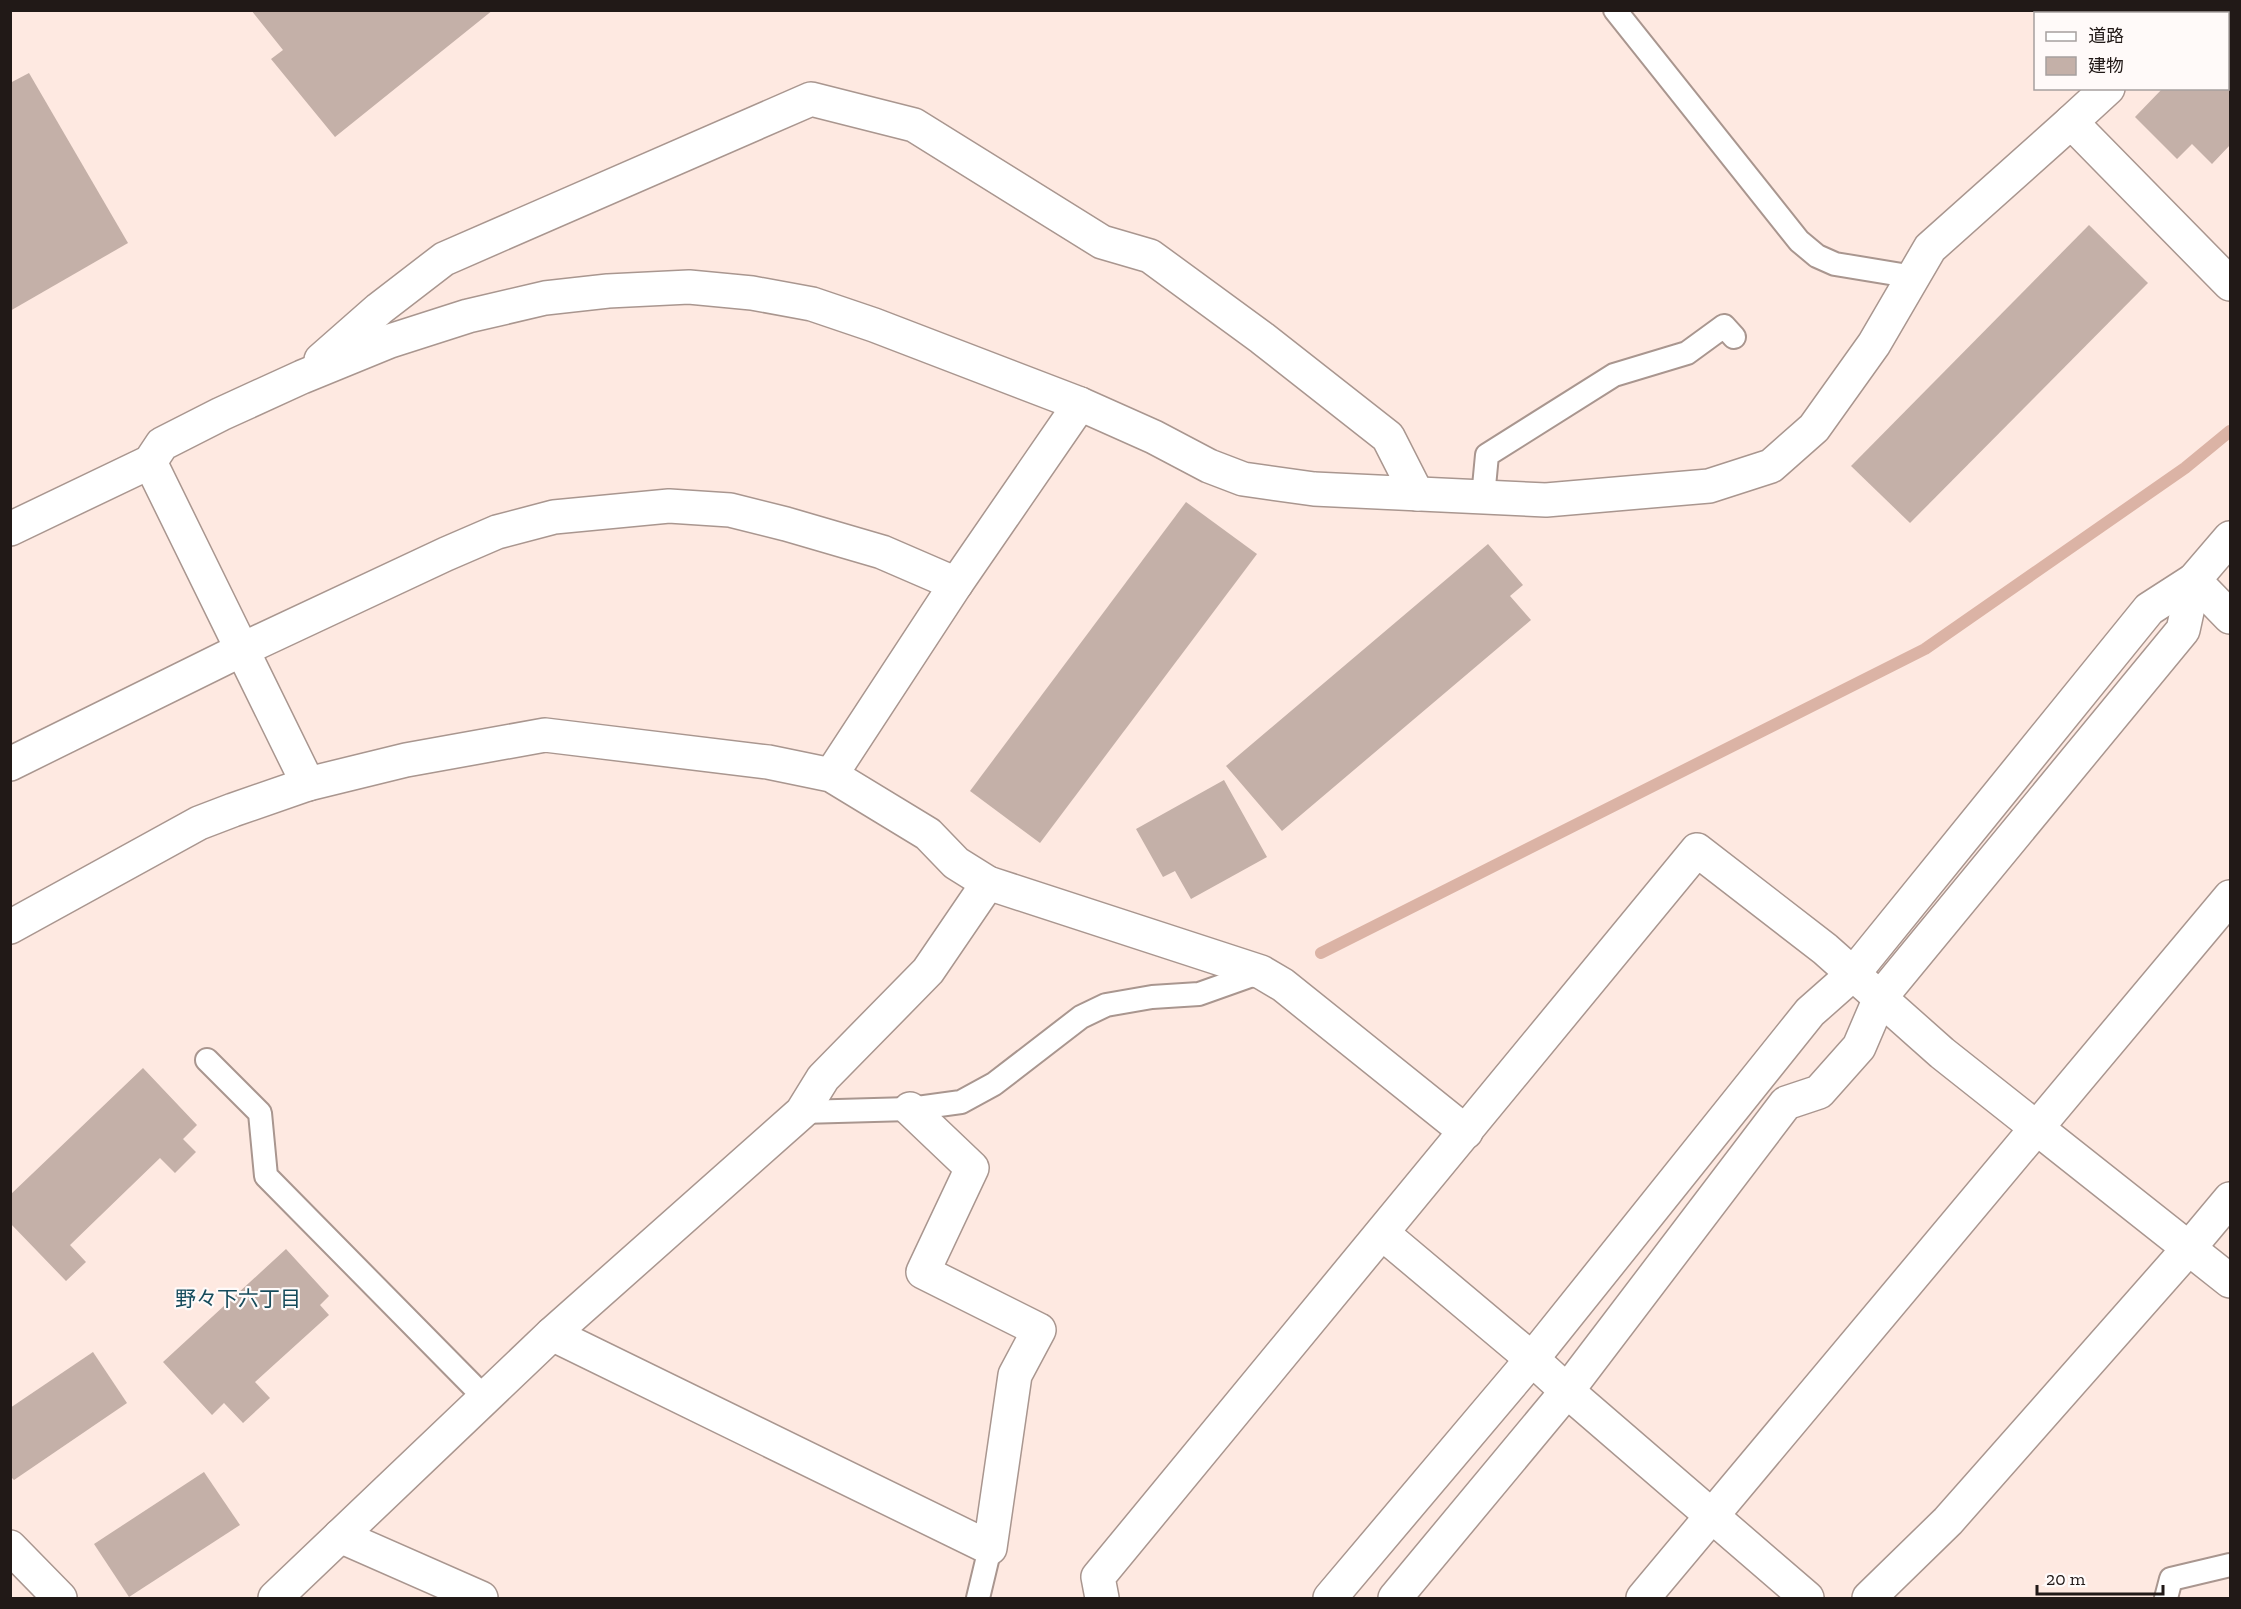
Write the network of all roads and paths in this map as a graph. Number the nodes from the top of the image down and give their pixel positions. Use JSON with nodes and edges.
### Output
{"nodes":[{"id":1,"x":1615,"y":10,"type":"edge"},
{"id":2,"x":2106,"y":90,"type":"edge"},
{"id":3,"x":2071,"y":122,"type":"junction"},
{"id":4,"x":1914,"y":277,"type":"junction"},
{"id":5,"x":2230,"y":284,"type":"edge"},
{"id":6,"x":1734,"y":337,"type":"dead end"},
{"id":7,"x":302,"y":377,"type":"junction"},
{"id":8,"x":1080,"y":404,"type":"junction"},
{"id":9,"x":150,"y":462,"type":"junction"},
{"id":10,"x":1417,"y":494,"type":"junction"},
{"id":11,"x":1483,"y":497,"type":"junction"},
{"id":12,"x":10,"y":529,"type":"edge"},
{"id":13,"x":2230,"y":538,"type":"edge"},
{"id":14,"x":2194,"y":580,"type":"junction"},
{"id":15,"x":956,"y":584,"type":"junction"},
{"id":16,"x":2230,"y":617,"type":"edge"},
{"id":17,"x":241,"y":650,"type":"junction"},
{"id":18,"x":10,"y":764,"type":"edge"},
{"id":19,"x":831,"y":775,"type":"junction"},
{"id":20,"x":308,"y":784,"type":"junction"},
{"id":21,"x":988,"y":884,"type":"junction"},
{"id":22,"x":2230,"y":897,"type":"edge"},
{"id":23,"x":10,"y":927,"type":"edge"},
{"id":24,"x":1261,"y":972,"type":"junction"},
{"id":25,"x":1853,"y":974,"type":"junction"},
{"id":26,"x":1880,"y":998,"type":"junction"},
{"id":27,"x":207,"y":1060,"type":"dead end"},
{"id":28,"x":910,"y":1109,"type":"junction"},
{"id":29,"x":802,"y":1112,"type":"junction"},
{"id":30,"x":2038,"y":1127,"type":"junction"},
{"id":31,"x":1466,"y":1132,"type":"junction"},
{"id":32,"x":2230,"y":1199,"type":"edge"},
{"id":33,"x":1382,"y":1233,"type":"junction"},
{"id":34,"x":2190,"y":1248,"type":"junction"},
{"id":35,"x":2230,"y":1281,"type":"edge"},
{"id":36,"x":552,"y":1334,"type":"junction"},
{"id":37,"x":1532,"y":1359,"type":"junction"},
{"id":38,"x":1566,"y":1391,"type":"junction"},
{"id":39,"x":485,"y":1398,"type":"junction"},
{"id":40,"x":1711,"y":1515,"type":"junction"},
{"id":41,"x":339,"y":1536,"type":"junction"},
{"id":42,"x":10,"y":1547,"type":"edge"},
{"id":43,"x":990,"y":1548,"type":"junction"},
{"id":44,"x":2230,"y":1565,"type":"edge"},
{"id":45,"x":60,"y":1599,"type":"edge"},
{"id":46,"x":275,"y":1599,"type":"edge"},
{"id":47,"x":481,"y":1599,"type":"edge"},
{"id":48,"x":978,"y":1599,"type":"edge"},
{"id":49,"x":1102,"y":1599,"type":"edge"},
{"id":50,"x":1330,"y":1599,"type":"edge"},
{"id":51,"x":1395,"y":1599,"type":"edge"},
{"id":52,"x":1643,"y":1599,"type":"edge"},
{"id":53,"x":1808,"y":1599,"type":"edge"},
{"id":54,"x":1869,"y":1599,"type":"edge"},
{"id":55,"x":2166,"y":1599,"type":"edge"}],
"edges":[{"from":1,"to":4,"type":"lane"},
{"from":2,"to":3,"type":"street"},
{"from":3,"to":4,"type":"street"},
{"from":3,"to":5,"type":"street"},
{"from":4,"to":11,"type":"street"},
{"from":6,"to":11,"type":"lane"},
{"from":7,"to":8,"type":"street"},
{"from":7,"to":9,"type":"street"},
{"from":7,"to":10,"type":"street"},
{"from":8,"to":10,"type":"street"},
{"from":8,"to":15,"type":"street"},
{"from":9,"to":12,"type":"street"},
{"from":9,"to":17,"type":"street"},
{"from":10,"to":11,"type":"street"},
{"from":13,"to":14,"type":"street"},
{"from":14,"to":16,"type":"street"},
{"from":14,"to":25,"type":"street"},
{"from":14,"to":26,"type":"street"},
{"from":15,"to":17,"type":"street"},
{"from":15,"to":19,"type":"street"},
{"from":17,"to":18,"type":"street"},
{"from":17,"to":20,"type":"street"},
{"from":19,"to":20,"type":"street"},
{"from":19,"to":21,"type":"street"},
{"from":20,"to":23,"type":"street"},
{"from":21,"to":24,"type":"street"},
{"from":21,"to":29,"type":"street"},
{"from":22,"to":30,"type":"street"},
{"from":24,"to":28,"type":"lane"},
{"from":24,"to":31,"type":"street"},
{"from":25,"to":26,"type":"street"},
{"from":25,"to":31,"type":"street"},
{"from":25,"to":37,"type":"street"},
{"from":26,"to":30,"type":"street"},
{"from":26,"to":38,"type":"street"},
{"from":27,"to":39,"type":"lane"},
{"from":28,"to":29,"type":"lane"},
{"from":28,"to":43,"type":"street"},
{"from":29,"to":36,"type":"street"},
{"from":30,"to":34,"type":"street"},
{"from":30,"to":40,"type":"street"},
{"from":31,"to":33,"type":"street"},
{"from":32,"to":34,"type":"street"},
{"from":33,"to":37,"type":"street"},
{"from":33,"to":49,"type":"street"},
{"from":34,"to":35,"type":"street"},
{"from":34,"to":54,"type":"street"},
{"from":36,"to":39,"type":"street"},
{"from":36,"to":43,"type":"street"},
{"from":37,"to":38,"type":"street"},
{"from":37,"to":50,"type":"street"},
{"from":38,"to":40,"type":"street"},
{"from":38,"to":51,"type":"street"},
{"from":39,"to":41,"type":"street"},
{"from":40,"to":52,"type":"street"},
{"from":40,"to":53,"type":"street"},
{"from":41,"to":46,"type":"street"},
{"from":41,"to":47,"type":"street"},
{"from":42,"to":45,"type":"street"},
{"from":43,"to":48,"type":"lane"},
{"from":44,"to":55,"type":"lane"}]}
